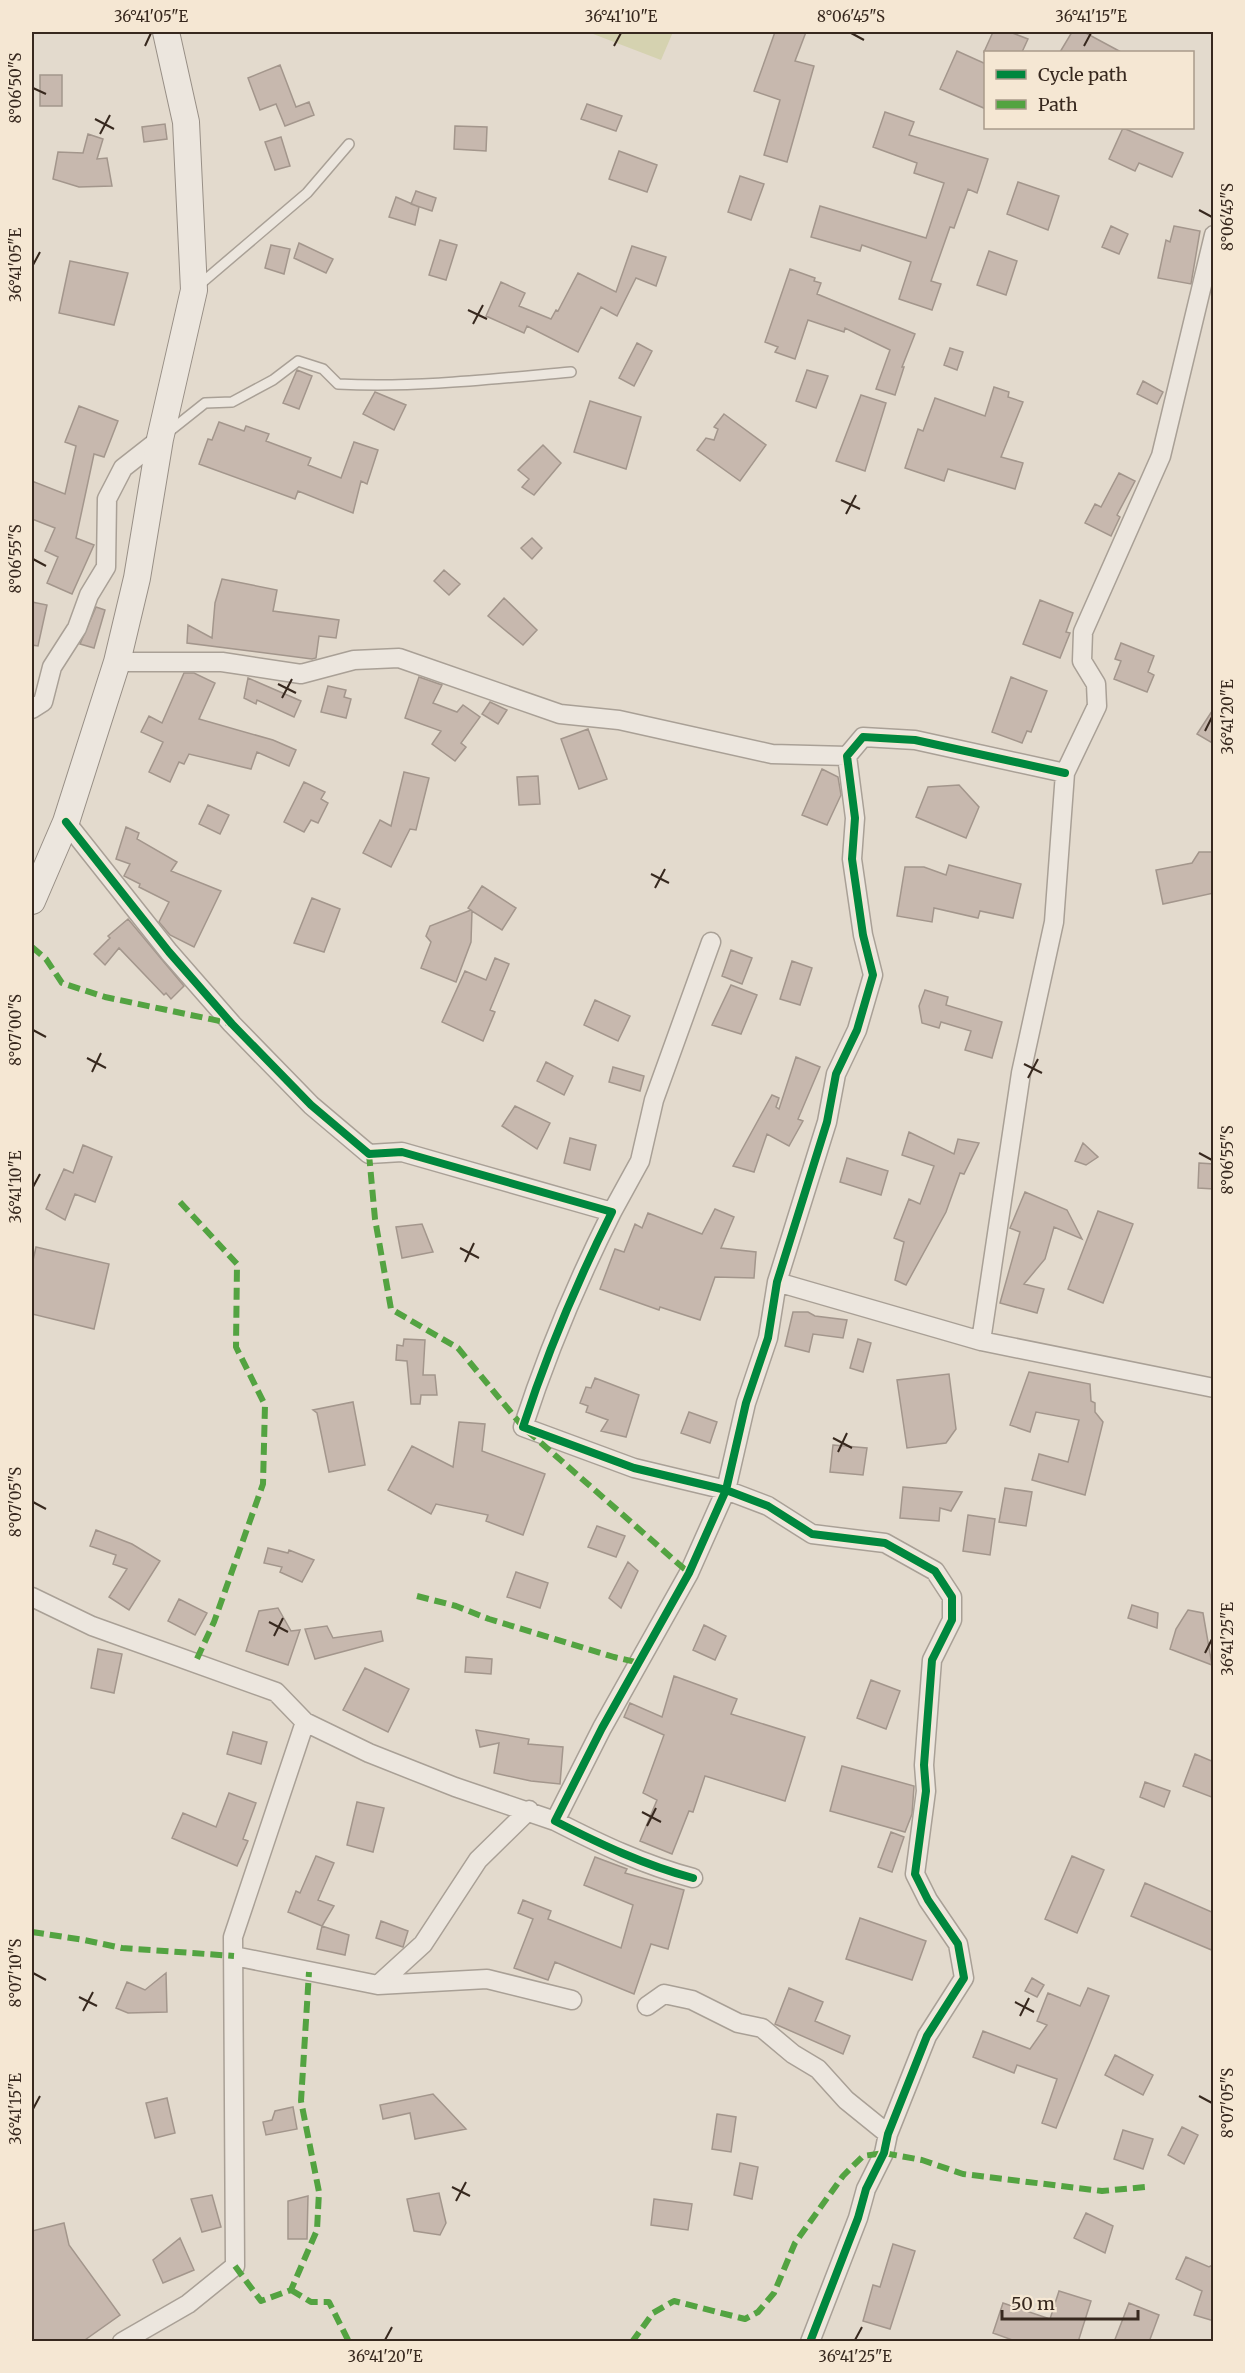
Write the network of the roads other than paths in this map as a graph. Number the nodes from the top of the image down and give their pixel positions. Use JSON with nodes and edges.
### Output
{"nodes":[{"id":1,"x":166,"y":32,"type":"edge"},
{"id":2,"x":349,"y":144,"type":"dead end"},
{"id":3,"x":1214,"y":235,"type":"edge"},
{"id":4,"x":194,"y":290,"type":"junction"},
{"id":5,"x":571,"y":372,"type":"dead end"},
{"id":6,"x":160,"y":439,"type":"junction"},
{"id":7,"x":117,"y":662,"type":"junction"},
{"id":8,"x":32,"y":709,"type":"edge"},
{"id":9,"x":847,"y":756,"type":"junction"},
{"id":10,"x":1065,"y":773,"type":"junction"},
{"id":11,"x":66,"y":822,"type":"junction"},
{"id":12,"x":32,"y":901,"type":"edge"},
{"id":13,"x":711,"y":942,"type":"dead end"},
{"id":14,"x":612,"y":1212,"type":"junction"},
{"id":15,"x":777,"y":1282,"type":"junction"},
{"id":16,"x":981,"y":1341,"type":"junction"},
{"id":17,"x":1214,"y":1388,"type":"edge"},
{"id":18,"x":726,"y":1490,"type":"junction"},
{"id":19,"x":32,"y":1597,"type":"edge"},
{"id":20,"x":305,"y":1722,"type":"junction"},
{"id":21,"x":529,"y":1810,"type":"junction"},
{"id":22,"x":555,"y":1821,"type":"junction"},
{"id":23,"x":693,"y":1878,"type":"dead end"},
{"id":24,"x":234,"y":1956,"type":"junction"},
{"id":25,"x":378,"y":1985,"type":"junction"},
{"id":26,"x":572,"y":2000,"type":"dead end"},
{"id":27,"x":647,"y":2006,"type":"dead end"},
{"id":28,"x":888,"y":2134,"type":"junction"},
{"id":29,"x":122,"y":2342,"type":"edge"},
{"id":30,"x":810,"y":2342,"type":"edge"}],
"edges":[{"from":1,"to":4,"type":"main road"},
{"from":2,"to":4,"type":"lane"},
{"from":3,"to":10,"type":"street"},
{"from":4,"to":6,"type":"main road"},
{"from":5,"to":6,"type":"lane"},
{"from":6,"to":7,"type":"main road"},
{"from":6,"to":8,"type":"street"},
{"from":7,"to":9,"type":"street"},
{"from":7,"to":11,"type":"main road"},
{"from":9,"to":10,"type":"street"},
{"from":9,"to":15,"type":"street"},
{"from":10,"to":16,"type":"street"},
{"from":11,"to":12,"type":"main road"},
{"from":11,"to":14,"type":"street"},
{"from":13,"to":14,"type":"street"},
{"from":14,"to":18,"type":"street"},
{"from":15,"to":16,"type":"street"},
{"from":15,"to":18,"type":"street"},
{"from":16,"to":17,"type":"street"},
{"from":18,"to":22,"type":"street"},
{"from":18,"to":28,"type":"street"},
{"from":19,"to":20,"type":"street"},
{"from":20,"to":21,"type":"street"},
{"from":20,"to":24,"type":"street"},
{"from":21,"to":22,"type":"street"},
{"from":21,"to":25,"type":"street"},
{"from":22,"to":23,"type":"street"},
{"from":24,"to":25,"type":"street"},
{"from":24,"to":29,"type":"street"},
{"from":25,"to":26,"type":"street"},
{"from":27,"to":28,"type":"street"},
{"from":28,"to":30,"type":"street"}]}
